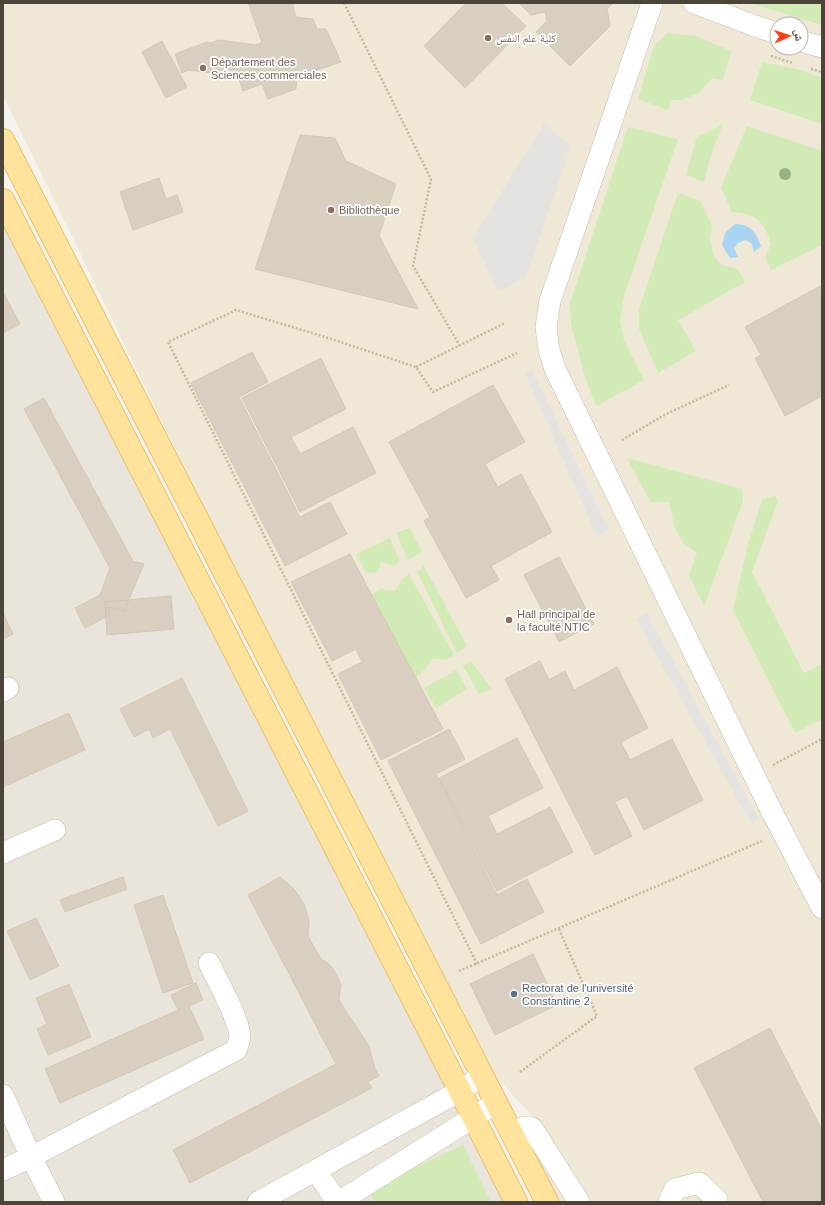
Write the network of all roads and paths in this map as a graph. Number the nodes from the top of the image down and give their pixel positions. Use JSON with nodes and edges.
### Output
{"nodes":[{"id":1,"x":344,"y":3,"type":"edge"},
{"id":2,"x":652,"y":3,"type":"edge"},
{"id":3,"x":694,"y":3,"type":"edge"},
{"id":4,"x":769,"y":30,"type":"edge"},
{"id":5,"x":809,"y":43,"type":"edge"},
{"id":6,"x":822,"y":47,"type":"edge"},
{"id":7,"x":766,"y":54,"type":"dead end"},
{"id":8,"x":794,"y":63,"type":"dead end"},
{"id":9,"x":808,"y":68,"type":"dead end"},
{"id":10,"x":822,"y":72,"type":"edge"},
{"id":11,"x":3,"y":140,"type":"edge"},
{"id":12,"x":3,"y":200,"type":"edge"},
{"id":13,"x":505,"y":323,"type":"dead end"},
{"id":14,"x":460,"y":346,"type":"junction"},
{"id":15,"x":517,"y":353,"type":"dead end"},
{"id":16,"x":416,"y":367,"type":"junction"},
{"id":17,"x":729,"y":385,"type":"dead end"},
{"id":18,"x":622,"y":440,"type":"dead end"},
{"id":19,"x":822,"y":739,"type":"edge"},
{"id":20,"x":772,"y":765,"type":"dead end"},
{"id":21,"x":55,"y":830,"type":"dead end"},
{"id":22,"x":783,"y":832,"type":"junction"},
{"id":23,"x":3,"y":853,"type":"edge"},
{"id":24,"x":822,"y":908,"type":"edge"},
{"id":25,"x":559,"y":929,"type":"junction"},
{"id":26,"x":209,"y":963,"type":"dead end"},
{"id":27,"x":476,"y":964,"type":"junction"},
{"id":28,"x":459,"y":972,"type":"dead end"},
{"id":29,"x":520,"y":1072,"type":"dead end"},
{"id":30,"x":482,"y":1075,"type":"junction"},
{"id":31,"x":460,"y":1091,"type":"junction"},
{"id":32,"x":3,"y":1095,"type":"edge"},
{"id":33,"x":496,"y":1102,"type":"junction"},
{"id":34,"x":473,"y":1118,"type":"junction"},
{"id":35,"x":512,"y":1134,"type":"junction"},
{"id":36,"x":31,"y":1157,"type":"junction"},
{"id":37,"x":3,"y":1170,"type":"edge"},
{"id":38,"x":316,"y":1171,"type":"junction"},
{"id":39,"x":54,"y":1202,"type":"edge"},
{"id":40,"x":258,"y":1202,"type":"edge"},
{"id":41,"x":338,"y":1202,"type":"edge"},
{"id":42,"x":516,"y":1202,"type":"edge"},
{"id":43,"x":547,"y":1202,"type":"edge"},
{"id":44,"x":580,"y":1202,"type":"edge"},
{"id":45,"x":669,"y":1202,"type":"edge"},
{"id":46,"x":717,"y":1202,"type":"edge"}],
"edges":[{"from":1,"to":14,"type":"path"},
{"from":2,"to":22,"type":"street"},
{"from":3,"to":4,"type":"street"},
{"from":5,"to":6,"type":"street"},
{"from":7,"to":8,"type":"path"},
{"from":9,"to":10,"type":"path"},
{"from":11,"to":30,"type":"main road"},
{"from":12,"to":31,"type":"main road"},
{"from":13,"to":14,"type":"path"},
{"from":14,"to":16,"type":"path"},
{"from":15,"to":16,"type":"path"},
{"from":16,"to":27,"type":"path"},
{"from":17,"to":18,"type":"path"},
{"from":19,"to":20,"type":"path"},
{"from":21,"to":23,"type":"street"},
{"from":22,"to":24,"type":"street"},
{"from":22,"to":25,"type":"path"},
{"from":25,"to":27,"type":"path"},
{"from":25,"to":29,"type":"path"},
{"from":26,"to":36,"type":"street"},
{"from":27,"to":28,"type":"path"},
{"from":30,"to":31,"type":"street"},
{"from":30,"to":33,"type":"main road"},
{"from":31,"to":34,"type":"main road"},
{"from":31,"to":38,"type":"street"},
{"from":32,"to":36,"type":"street"},
{"from":33,"to":34,"type":"street"},
{"from":33,"to":35,"type":"main road"},
{"from":34,"to":41,"type":"street"},
{"from":34,"to":42,"type":"main road"},
{"from":35,"to":43,"type":"main road"},
{"from":35,"to":44,"type":"street"},
{"from":36,"to":37,"type":"street"},
{"from":36,"to":39,"type":"street"},
{"from":38,"to":40,"type":"street"},
{"from":38,"to":41,"type":"street"},
{"from":45,"to":46,"type":"street"}]}
